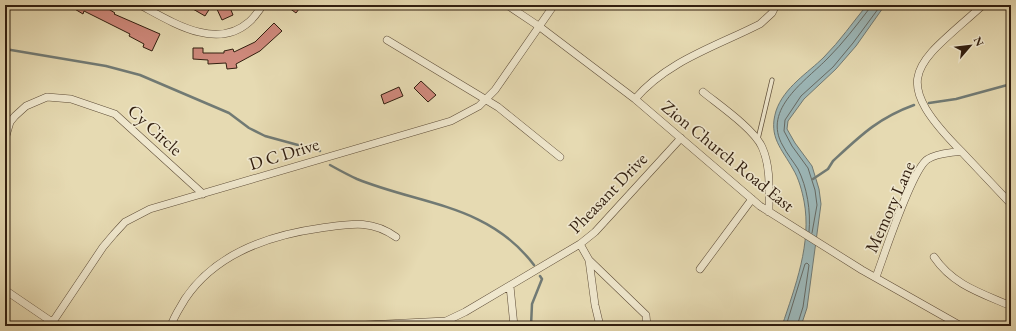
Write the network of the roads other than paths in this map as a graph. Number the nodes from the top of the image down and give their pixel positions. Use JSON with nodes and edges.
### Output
{"nodes":[{"id":1,"x":141,"y":5,"type":"edge"},
{"id":2,"x":263,"y":5,"type":"edge"},
{"id":3,"x":507,"y":5,"type":"edge"},
{"id":4,"x":554,"y":5,"type":"edge"},
{"id":5,"x":776,"y":5,"type":"edge"},
{"id":6,"x":983,"y":5,"type":"edge"},
{"id":7,"x":540,"y":27,"type":"junction"},
{"id":8,"x":387,"y":40,"type":"dead end"},
{"id":9,"x":772,"y":80,"type":"dead end"},
{"id":10,"x":703,"y":92,"type":"dead end"},
{"id":11,"x":486,"y":99,"type":"junction"},
{"id":12,"x":635,"y":99,"type":"junction"},
{"id":13,"x":681,"y":138,"type":"junction"},
{"id":14,"x":5,"y":139,"type":"edge"},
{"id":15,"x":758,"y":141,"type":"junction"},
{"id":16,"x":961,"y":151,"type":"junction"},
{"id":17,"x":560,"y":157,"type":"dead end"},
{"id":18,"x":202,"y":194,"type":"junction"},
{"id":19,"x":752,"y":199,"type":"junction"},
{"id":20,"x":1011,"y":204,"type":"edge"},
{"id":21,"x":769,"y":212,"type":"junction"},
{"id":22,"x":396,"y":237,"type":"dead end"},
{"id":23,"x":580,"y":244,"type":"junction"},
{"id":24,"x":934,"y":257,"type":"dead end"},
{"id":25,"x":589,"y":260,"type":"junction"},
{"id":26,"x":700,"y":269,"type":"dead end"},
{"id":27,"x":876,"y":277,"type":"junction"},
{"id":28,"x":510,"y":286,"type":"junction"},
{"id":29,"x":5,"y":290,"type":"edge"},
{"id":30,"x":1011,"y":306,"type":"edge"},
{"id":31,"x":51,"y":324,"type":"edge"},
{"id":32,"x":171,"y":326,"type":"edge"},
{"id":33,"x":345,"y":326,"type":"edge"},
{"id":34,"x":514,"y":326,"type":"edge"},
{"id":35,"x":600,"y":326,"type":"edge"},
{"id":36,"x":647,"y":326,"type":"edge"},
{"id":37,"x":961,"y":326,"type":"edge"}],
"edges":[{"from":1,"to":2,"type":"street"},
{"from":3,"to":7,"type":"street","name":"Zion Church Road East"},
{"from":4,"to":7,"type":"street","name":"D C Drive"},
{"from":5,"to":12,"type":"street"},
{"from":6,"to":16,"type":"street"},
{"from":7,"to":11,"type":"street","name":"D C Drive"},
{"from":7,"to":12,"type":"street","name":"Zion Church Road East"},
{"from":8,"to":11,"type":"street"},
{"from":9,"to":15,"type":"lane"},
{"from":10,"to":15,"type":"street"},
{"from":11,"to":17,"type":"street"},
{"from":11,"to":18,"type":"street","name":"D C Drive"},
{"from":12,"to":13,"type":"street","name":"Zion Church Road East"},
{"from":13,"to":19,"type":"street","name":"Zion Church Road East"},
{"from":13,"to":23,"type":"street","name":"Pheasant Drive"},
{"from":14,"to":18,"type":"street","name":"Cy Circle"},
{"from":15,"to":21,"type":"street"},
{"from":16,"to":20,"type":"street"},
{"from":16,"to":27,"type":"street","name":"Memory Lane"},
{"from":18,"to":31,"type":"street","name":"D C Drive"},
{"from":19,"to":21,"type":"street","name":"Zion Church Road East"},
{"from":19,"to":26,"type":"street"},
{"from":21,"to":27,"type":"street","name":"Zion Church Road East"},
{"from":22,"to":32,"type":"street"},
{"from":23,"to":25,"type":"street"},
{"from":23,"to":28,"type":"street","name":"Pheasant Drive"},
{"from":24,"to":30,"type":"street"},
{"from":25,"to":35,"type":"street"},
{"from":25,"to":36,"type":"street"},
{"from":27,"to":37,"type":"street","name":"Zion Church Road East"},
{"from":28,"to":33,"type":"street","name":"Pheasant Drive"},
{"from":28,"to":34,"type":"street"},
{"from":29,"to":31,"type":"street"}]}
